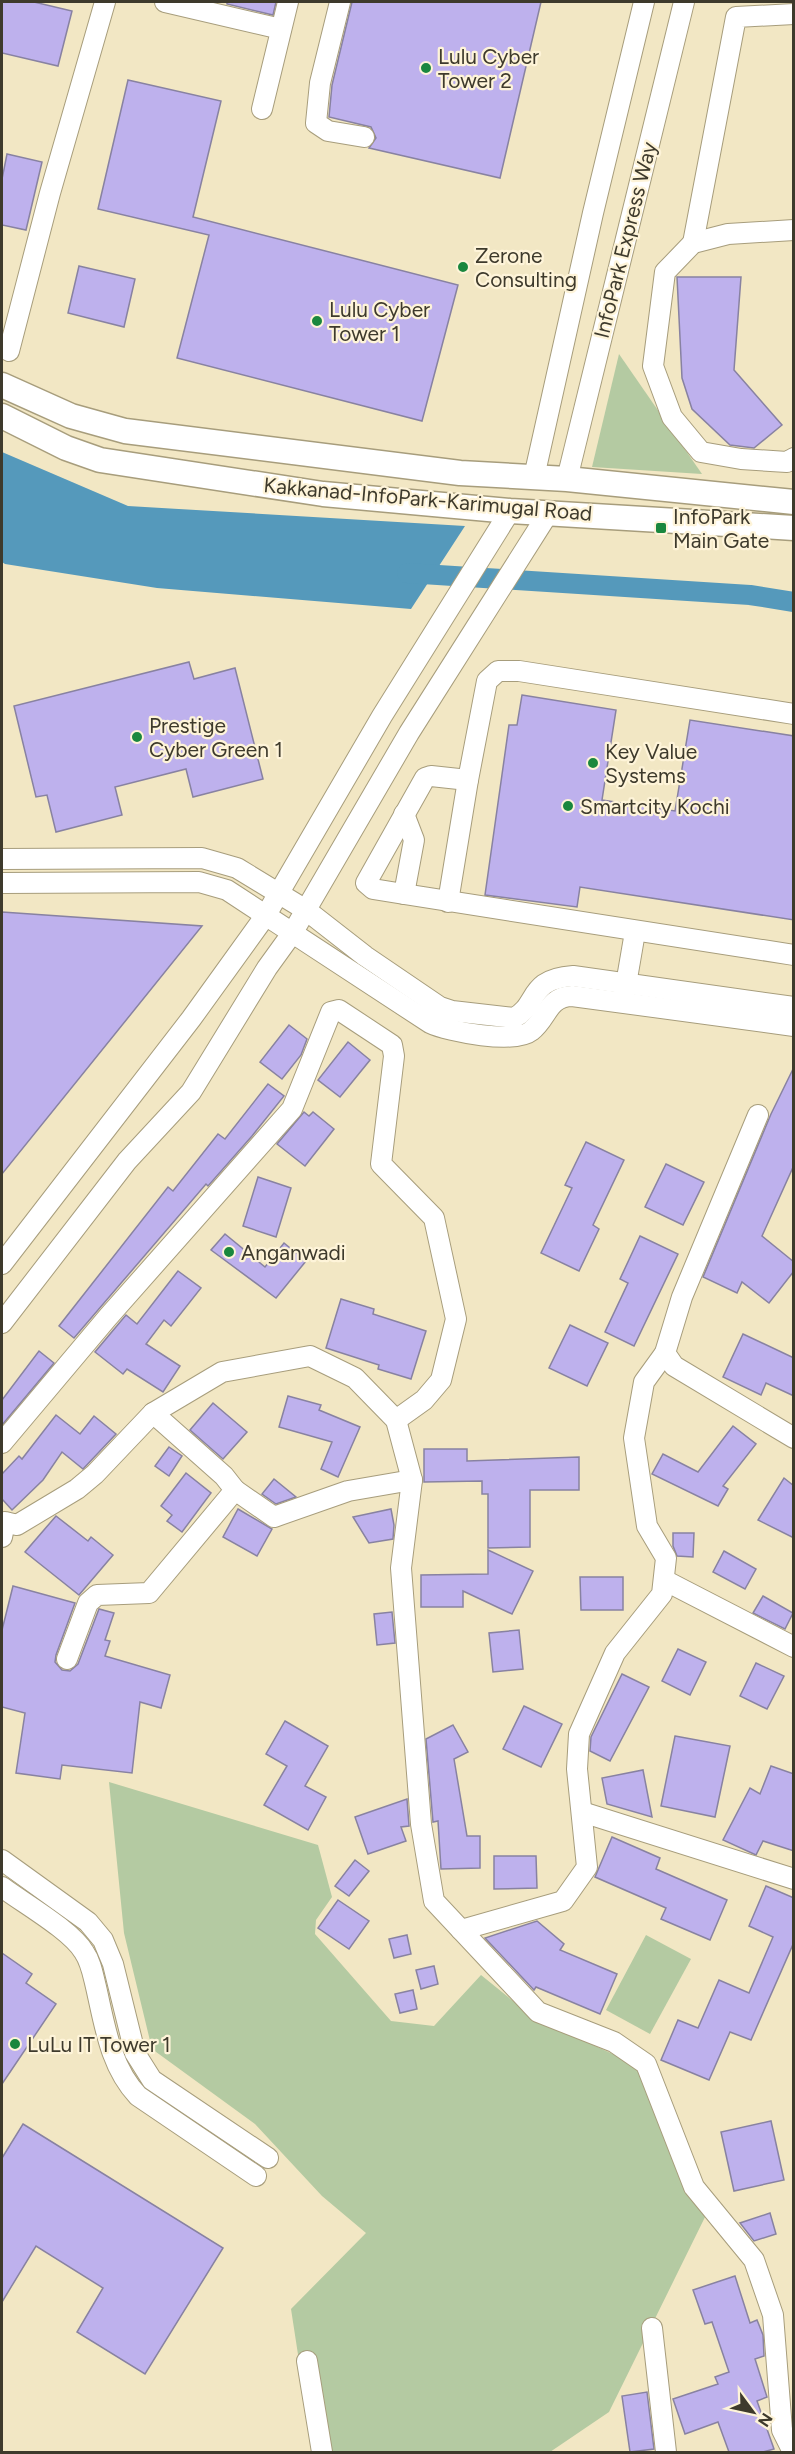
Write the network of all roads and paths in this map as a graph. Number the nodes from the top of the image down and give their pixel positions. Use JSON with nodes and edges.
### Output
{"nodes":[{"id":1,"x":105,"y":2,"type":"edge"},
{"id":2,"x":165,"y":2,"type":"edge"},
{"id":3,"x":288,"y":2,"type":"edge"},
{"id":4,"x":340,"y":2,"type":"edge"},
{"id":5,"x":644,"y":2,"type":"edge"},
{"id":6,"x":684,"y":2,"type":"edge"},
{"id":7,"x":794,"y":14,"type":"edge"},
{"id":8,"x":281,"y":29,"type":"junction"},
{"id":9,"x":262,"y":109,"type":"dead end"},
{"id":10,"x":364,"y":136,"type":"dead end"},
{"id":11,"x":794,"y":230,"type":"edge"},
{"id":12,"x":693,"y":243,"type":"junction"},
{"id":13,"x":9,"y":351,"type":"dead end"},
{"id":14,"x":2,"y":385,"type":"edge"},
{"id":15,"x":2,"y":416,"type":"edge"},
{"id":16,"x":794,"y":459,"type":"edge"},
{"id":17,"x":534,"y":477,"type":"junction"},
{"id":18,"x":567,"y":479,"type":"junction"},
{"id":19,"x":794,"y":502,"type":"edge"},
{"id":20,"x":510,"y":511,"type":"junction"},
{"id":21,"x":549,"y":512,"type":"junction"},
{"id":22,"x":794,"y":528,"type":"edge"},
{"id":23,"x":794,"y":714,"type":"edge"},
{"id":24,"x":468,"y":780,"type":"junction"},
{"id":25,"x":404,"y":814,"type":"junction"},
{"id":26,"x":2,"y":859,"type":"edge"},
{"id":27,"x":2,"y":883,"type":"edge"},
{"id":28,"x":280,"y":893,"type":"junction"},
{"id":29,"x":404,"y":894,"type":"junction"},
{"id":30,"x":448,"y":902,"type":"junction"},
{"id":31,"x":306,"y":910,"type":"junction"},
{"id":32,"x":266,"y":915,"type":"junction"},
{"id":33,"x":293,"y":932,"type":"junction"},
{"id":34,"x":635,"y":932,"type":"junction"},
{"id":35,"x":794,"y":955,"type":"edge"},
{"id":36,"x":624,"y":992,"type":"junction"},
{"id":37,"x":794,"y":1007,"type":"edge"},
{"id":38,"x":794,"y":1026,"type":"edge"},
{"id":39,"x":758,"y":1115,"type":"dead end"},
{"id":40,"x":2,"y":1264,"type":"edge"},
{"id":41,"x":2,"y":1323,"type":"edge"},
{"id":42,"x":665,"y":1353,"type":"junction"},
{"id":43,"x":153,"y":1413,"type":"junction"},
{"id":44,"x":396,"y":1420,"type":"junction"},
{"id":45,"x":794,"y":1438,"type":"edge"},
{"id":46,"x":2,"y":1443,"type":"edge"},
{"id":47,"x":412,"y":1480,"type":"junction"},
{"id":48,"x":235,"y":1490,"type":"junction"},
{"id":49,"x":2,"y":1537,"type":"edge"},
{"id":50,"x":664,"y":1580,"type":"junction"},
{"id":51,"x":794,"y":1647,"type":"edge"},
{"id":52,"x":67,"y":1659,"type":"dead end"},
{"id":53,"x":582,"y":1812,"type":"junction"},
{"id":54,"x":2,"y":1860,"type":"edge"},
{"id":55,"x":794,"y":1879,"type":"edge"},
{"id":56,"x":2,"y":1887,"type":"edge"},
{"id":57,"x":461,"y":1930,"type":"junction"},
{"id":58,"x":268,"y":2158,"type":"dead end"},
{"id":59,"x":256,"y":2176,"type":"dead end"},
{"id":60,"x":652,"y":2328,"type":"dead end"},
{"id":61,"x":308,"y":2361,"type":"dead end"},
{"id":62,"x":322,"y":2452,"type":"edge"},
{"id":63,"x":666,"y":2452,"type":"edge"},
{"id":64,"x":793,"y":2452,"type":"edge"}],
"edges":[{"from":1,"to":13,"type":"street"},
{"from":2,"to":8,"type":"street"},
{"from":3,"to":8,"type":"street"},
{"from":4,"to":10,"type":"street"},
{"from":5,"to":17,"type":"street","name":"InfoPark Express Way"},
{"from":6,"to":18,"type":"street","name":"InfoPark Express Way"},
{"from":7,"to":12,"type":"street"},
{"from":8,"to":9,"type":"street"},
{"from":11,"to":12,"type":"street"},
{"from":12,"to":16,"type":"street"},
{"from":14,"to":17,"type":"main road","name":"Kakkanad-InfoPark-Karimugal Road"},
{"from":15,"to":20,"type":"main road","name":"Kakkanad-InfoPark-Karimugal Road"},
{"from":17,"to":18,"type":"main road","name":"Kakkanad-InfoPark-Karimugal Road"},
{"from":18,"to":19,"type":"main road","name":"Kakkanad-InfoPark-Karimugal Road"},
{"from":20,"to":21,"type":"main road","name":"Kakkanad-InfoPark-Karimugal Road"},
{"from":20,"to":28,"type":"street"},
{"from":21,"to":22,"type":"main road","name":"Kakkanad-InfoPark-Karimugal Road"},
{"from":21,"to":31,"type":"street"},
{"from":23,"to":24,"type":"street"},
{"from":24,"to":25,"type":"street"},
{"from":24,"to":30,"type":"street"},
{"from":25,"to":29,"type":"street"},
{"from":25,"to":29,"type":"street"},
{"from":26,"to":28,"type":"street"},
{"from":27,"to":32,"type":"street"},
{"from":28,"to":31,"type":"street"},
{"from":28,"to":32,"type":"street"},
{"from":29,"to":30,"type":"street"},
{"from":30,"to":34,"type":"street"},
{"from":31,"to":33,"type":"street"},
{"from":31,"to":36,"type":"street"},
{"from":32,"to":33,"type":"street"},
{"from":32,"to":40,"type":"street"},
{"from":33,"to":36,"type":"street"},
{"from":33,"to":41,"type":"street"},
{"from":34,"to":35,"type":"street"},
{"from":34,"to":36,"type":"street"},
{"from":36,"to":37,"type":"street"},
{"from":36,"to":38,"type":"street"},
{"from":39,"to":42,"type":"street"},
{"from":42,"to":45,"type":"street"},
{"from":42,"to":50,"type":"street"},
{"from":43,"to":44,"type":"street"},
{"from":43,"to":48,"type":"street"},
{"from":43,"to":49,"type":"street"},
{"from":44,"to":46,"type":"street"},
{"from":44,"to":47,"type":"street"},
{"from":47,"to":48,"type":"street"},
{"from":47,"to":57,"type":"street"},
{"from":48,"to":52,"type":"street"},
{"from":50,"to":51,"type":"street"},
{"from":50,"to":53,"type":"street"},
{"from":53,"to":55,"type":"street"},
{"from":53,"to":57,"type":"street"},
{"from":54,"to":58,"type":"street"},
{"from":56,"to":59,"type":"street"},
{"from":57,"to":64,"type":"street"},
{"from":60,"to":63,"type":"street"},
{"from":61,"to":62,"type":"street"}]}
